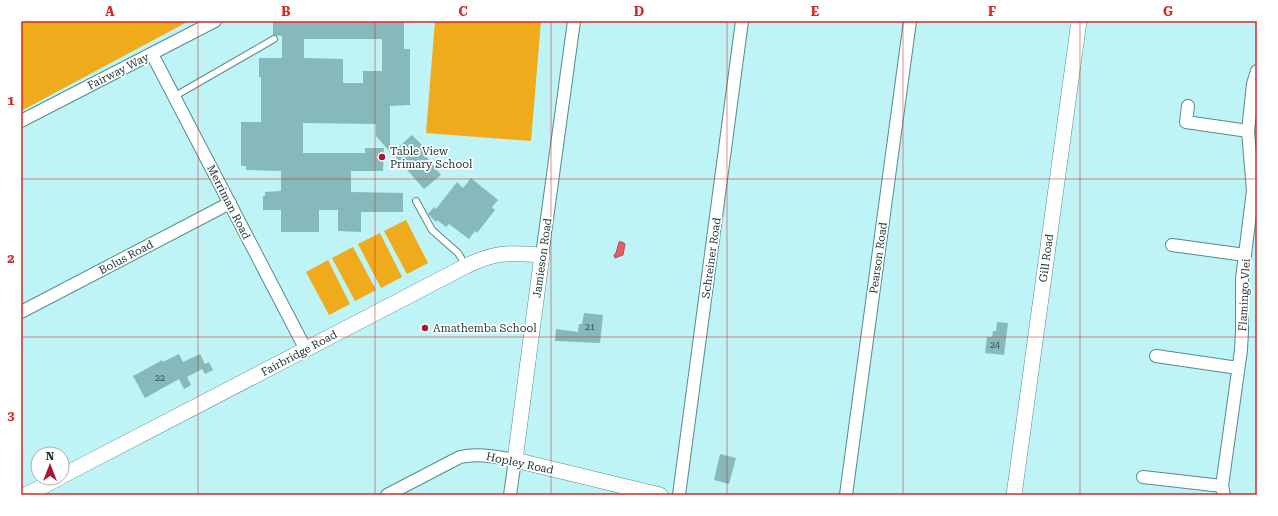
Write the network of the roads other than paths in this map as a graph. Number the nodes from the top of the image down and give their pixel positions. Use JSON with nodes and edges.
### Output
{"nodes":[{"id":1,"x":216,"y":21,"type":"edge"},
{"id":2,"x":574,"y":21,"type":"edge"},
{"id":3,"x":742,"y":21,"type":"edge"},
{"id":4,"x":910,"y":21,"type":"edge"},
{"id":5,"x":1079,"y":21,"type":"edge"},
{"id":6,"x":274,"y":39,"type":"dead end"},
{"id":7,"x":152,"y":54,"type":"junction"},
{"id":8,"x":1257,"y":71,"type":"edge"},
{"id":9,"x":175,"y":96,"type":"junction"},
{"id":10,"x":1188,"y":106,"type":"dead end"},
{"id":11,"x":21,"y":121,"type":"edge"},
{"id":12,"x":1248,"y":132,"type":"junction"},
{"id":13,"x":416,"y":201,"type":"dead end"},
{"id":14,"x":230,"y":203,"type":"junction"},
{"id":15,"x":1172,"y":245,"type":"dead end"},
{"id":16,"x":542,"y":255,"type":"junction"},
{"id":17,"x":1246,"y":255,"type":"junction"},
{"id":18,"x":466,"y":266,"type":"junction"},
{"id":19,"x":21,"y":312,"type":"edge"},
{"id":20,"x":306,"y":350,"type":"junction"},
{"id":21,"x":1156,"y":356,"type":"dead end"},
{"id":22,"x":1238,"y":368,"type":"junction"},
{"id":23,"x":515,"y":460,"type":"junction"},
{"id":24,"x":70,"y":472,"type":"edge"},
{"id":25,"x":1142,"y":477,"type":"dead end"},
{"id":26,"x":43,"y":486,"type":"edge"},
{"id":27,"x":1223,"y":490,"type":"edge"},
{"id":28,"x":26,"y":495,"type":"edge"},
{"id":29,"x":388,"y":495,"type":"edge"},
{"id":30,"x":510,"y":495,"type":"edge"},
{"id":31,"x":660,"y":495,"type":"edge"},
{"id":32,"x":679,"y":495,"type":"edge"},
{"id":33,"x":846,"y":495,"type":"edge"},
{"id":34,"x":1014,"y":495,"type":"edge"}],
"edges":[{"from":1,"to":7,"type":"street","name":"Fairway Way"},
{"from":2,"to":16,"type":"street","name":"Jamieson Road"},
{"from":3,"to":32,"type":"street","name":"Schreiner Road"},
{"from":4,"to":33,"type":"street","name":"Pearson Road"},
{"from":5,"to":34,"type":"street","name":"Gill Road"},
{"from":6,"to":9,"type":"lane"},
{"from":7,"to":9,"type":"street","name":"Merriman Road"},
{"from":7,"to":11,"type":"street","name":"Fairway Way"},
{"from":8,"to":12,"type":"street","name":"Flamingo Vlei"},
{"from":9,"to":14,"type":"street","name":"Merriman Road"},
{"from":10,"to":12,"type":"street"},
{"from":12,"to":17,"type":"street","name":"Flamingo Vlei"},
{"from":13,"to":18,"type":"lane"},
{"from":14,"to":19,"type":"street","name":"Bolus Road"},
{"from":14,"to":20,"type":"street","name":"Merriman Road"},
{"from":15,"to":17,"type":"street"},
{"from":16,"to":18,"type":"street","name":"Fairbridge Road"},
{"from":16,"to":23,"type":"street","name":"Jamieson Road"},
{"from":17,"to":22,"type":"street","name":"Flamingo Vlei"},
{"from":18,"to":20,"type":"street","name":"Fairbridge Road"},
{"from":20,"to":24,"type":"street","name":"Fairbridge Road"},
{"from":21,"to":22,"type":"street"},
{"from":22,"to":27,"type":"street","name":"Flamingo Vlei"},
{"from":23,"to":29,"type":"street","name":"Hopley Road"},
{"from":23,"to":30,"type":"street","name":"Jamieson Road"},
{"from":23,"to":31,"type":"street","name":"Hopley Road"},
{"from":25,"to":27,"type":"street"},
{"from":26,"to":28,"type":"street"}]}
